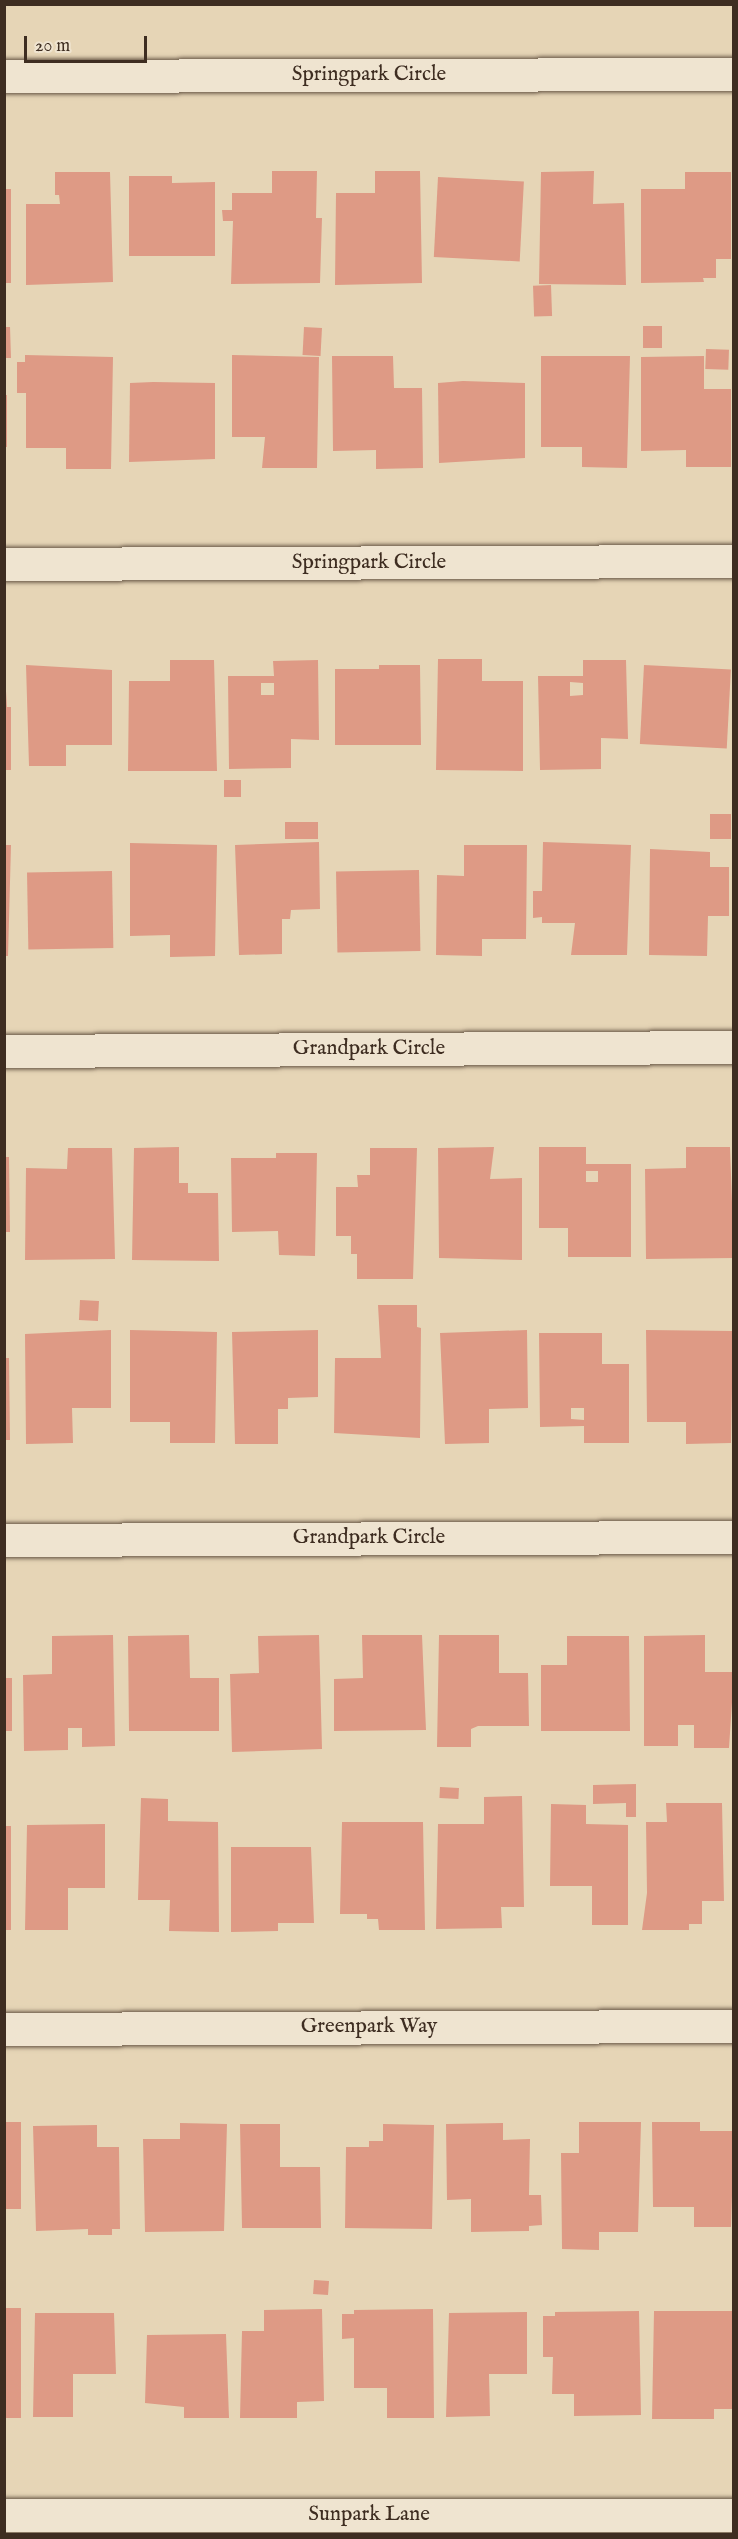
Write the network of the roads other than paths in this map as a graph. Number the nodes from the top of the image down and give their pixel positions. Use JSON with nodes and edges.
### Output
{"nodes":[{"id":1,"x":734,"y":74,"type":"edge"},
{"id":2,"x":4,"y":76,"type":"edge"},
{"id":3,"x":734,"y":561,"type":"edge"},
{"id":4,"x":4,"y":564,"type":"edge"},
{"id":5,"x":734,"y":1047,"type":"edge"},
{"id":6,"x":4,"y":1051,"type":"edge"},
{"id":7,"x":734,"y":1537,"type":"edge"},
{"id":8,"x":4,"y":1540,"type":"edge"},
{"id":9,"x":734,"y":2026,"type":"edge"},
{"id":10,"x":4,"y":2029,"type":"edge"},
{"id":11,"x":4,"y":2515,"type":"edge"},
{"id":12,"x":734,"y":2515,"type":"edge"},
{"id":13,"x":462,"y":2525,"type":"edge"}],
"edges":[{"from":1,"to":2,"type":"street","name":"Springpark Circle"},
{"from":3,"to":4,"type":"street","name":"Springpark Circle"},
{"from":5,"to":6,"type":"street","name":"Grandpark Circle"},
{"from":7,"to":8,"type":"street","name":"Grandpark Circle"},
{"from":9,"to":10,"type":"street","name":"Greenpark Way"},
{"from":11,"to":13,"type":"street","name":"Sunpark Lane"},
{"from":12,"to":13,"type":"street","name":"Sunpark Lane"}]}
